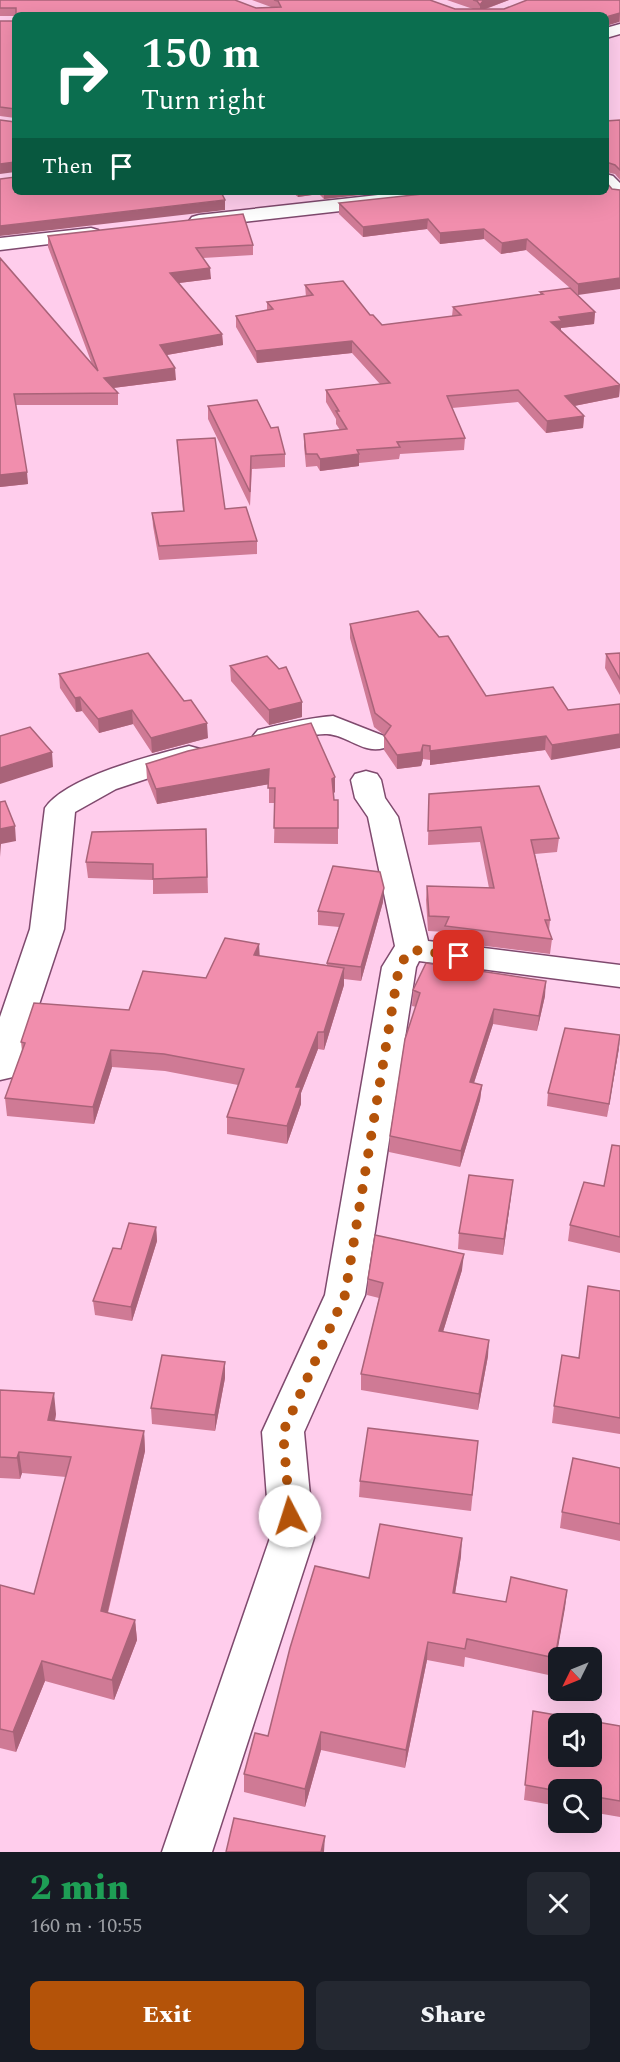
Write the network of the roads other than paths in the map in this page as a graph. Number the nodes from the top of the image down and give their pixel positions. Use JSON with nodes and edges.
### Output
{"nodes":[{"id":1,"x":609,"y":183,"type":"edge"},
{"id":2,"x":620,"y":193,"type":"edge"},
{"id":3,"x":430,"y":195,"type":"edge"},
{"id":4,"x":176,"y":224,"type":"edge"},
{"id":5,"x":106,"y":232,"type":"edge"},
{"id":6,"x":0,"y":244,"type":"edge"},
{"id":7,"x":374,"y":742,"type":"dead end"},
{"id":8,"x":366,"y":780,"type":"dead end"},
{"id":9,"x":413,"y":950,"type":"junction"},
{"id":10,"x":620,"y":976,"type":"edge"},
{"id":11,"x":0,"y":1068,"type":"edge"},
{"id":12,"x":187,"y":1852,"type":"edge"}],
"edges":[{"from":1,"to":2,"type":"street"},
{"from":3,"to":4,"type":"street"},
{"from":5,"to":6,"type":"street"},
{"from":7,"to":11,"type":"street"},
{"from":8,"to":9,"type":"street"},
{"from":9,"to":10,"type":"street"},
{"from":9,"to":12,"type":"street"}]}
